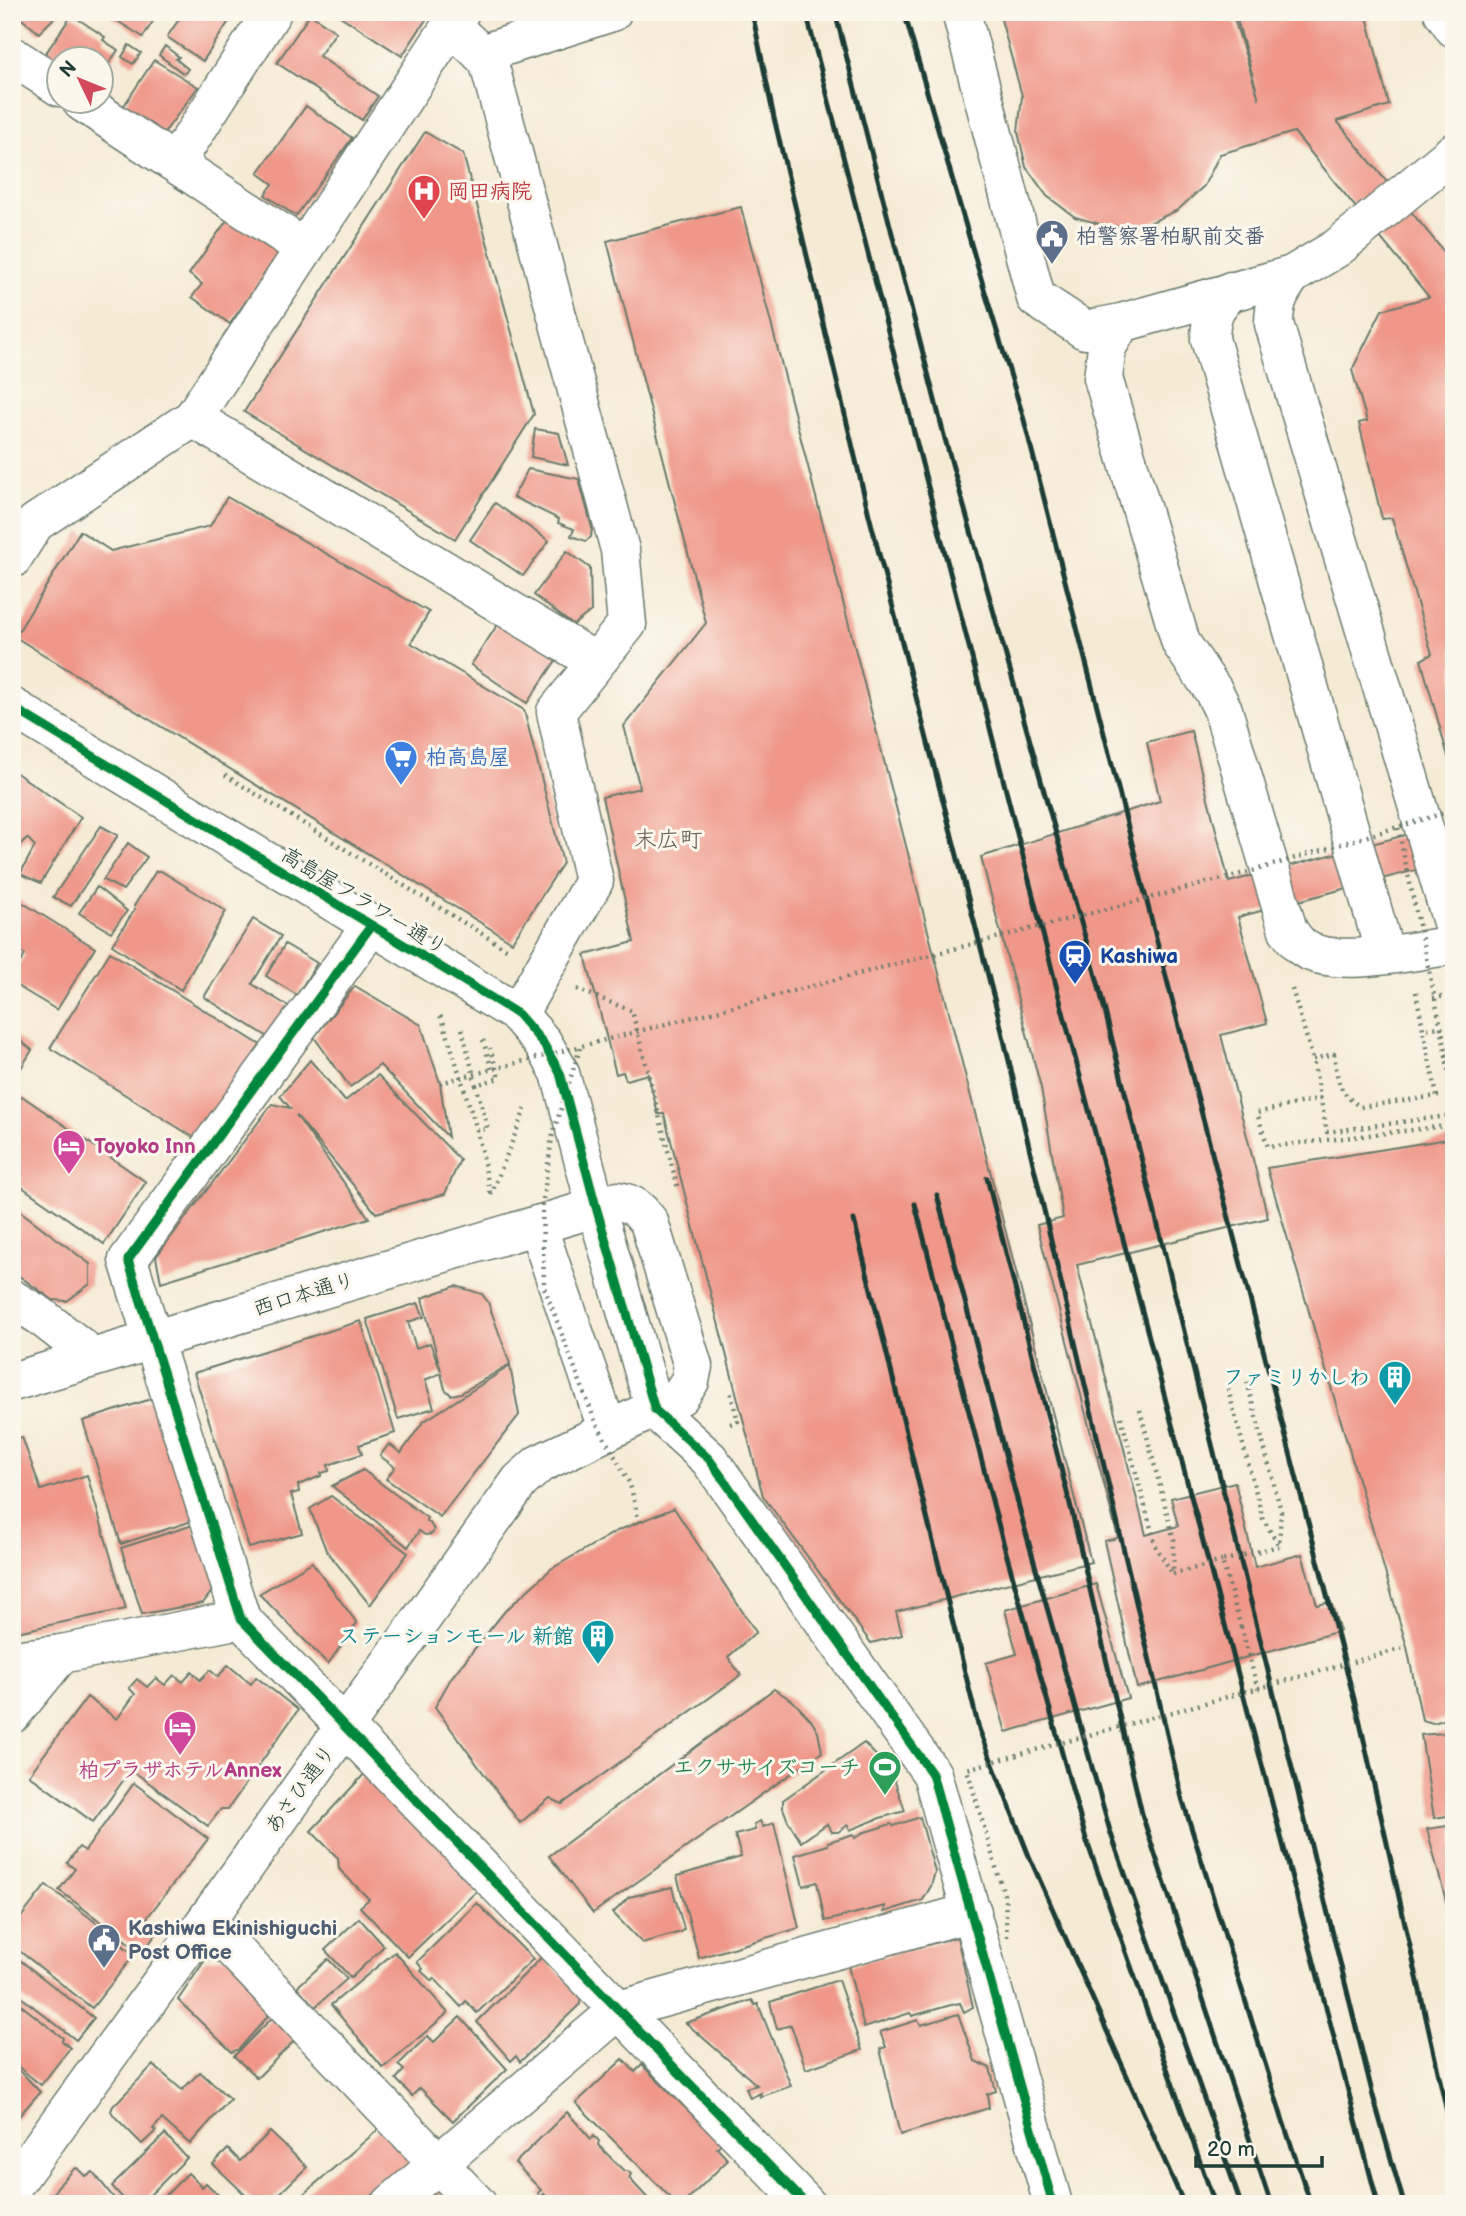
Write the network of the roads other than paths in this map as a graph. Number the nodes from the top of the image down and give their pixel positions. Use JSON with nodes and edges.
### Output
{"nodes":[{"id":1,"x":272,"y":12,"type":"edge"},
{"id":2,"x":612,"y":12,"type":"edge"},
{"id":3,"x":961,"y":12,"type":"edge"},
{"id":4,"x":1443,"y":12,"type":"edge"},
{"id":5,"x":455,"y":19,"type":"edge"},
{"id":6,"x":1454,"y":28,"type":"edge"},
{"id":7,"x":481,"y":54,"type":"junction"},
{"id":8,"x":12,"y":56,"type":"edge"},
{"id":9,"x":46,"y":78,"type":"edge"},
{"id":10,"x":104,"y":116,"type":"edge"},
{"id":11,"x":1454,"y":152,"type":"edge"},
{"id":12,"x":176,"y":162,"type":"junction"},
{"id":13,"x":304,"y":248,"type":"junction"},
{"id":14,"x":1292,"y":275,"type":"junction"},
{"id":15,"x":1231,"y":291,"type":"junction"},
{"id":16,"x":1121,"y":323,"type":"junction"},
{"id":17,"x":193,"y":418,"type":"junction"},
{"id":18,"x":12,"y":559,"type":"edge"},
{"id":19,"x":596,"y":662,"type":"junction"},
{"id":20,"x":13,"y":708,"type":"edge"},
{"id":21,"x":371,"y":926,"type":"junction"},
{"id":22,"x":1454,"y":929,"type":"edge"},
{"id":23,"x":1454,"y":945,"type":"edge"},
{"id":24,"x":1384,"y":954,"type":"junction"},
{"id":25,"x":518,"y":1014,"type":"junction"},
{"id":26,"x":596,"y":1207,"type":"junction"},
{"id":27,"x":537,"y":1225,"type":"junction"},
{"id":28,"x":12,"y":1299,"type":"edge"},
{"id":29,"x":152,"y":1339,"type":"junction"},
{"id":30,"x":93,"y":1357,"type":"junction"},
{"id":31,"x":12,"y":1382,"type":"edge"},
{"id":32,"x":655,"y":1410,"type":"junction"},
{"id":33,"x":608,"y":1431,"type":"junction"},
{"id":34,"x":242,"y":1619,"type":"junction"},
{"id":35,"x":61,"y":1654,"type":"junction"},
{"id":36,"x":12,"y":1660,"type":"edge"},
{"id":37,"x":12,"y":1714,"type":"edge"},
{"id":38,"x":345,"y":1727,"type":"junction"},
{"id":39,"x":972,"y":1912,"type":"junction"},
{"id":40,"x":206,"y":1921,"type":"junction"},
{"id":41,"x":619,"y":2011,"type":"junction"},
{"id":42,"x":439,"y":2164,"type":"junction"},
{"id":43,"x":12,"y":2186,"type":"edge"},
{"id":44,"x":391,"y":2204,"type":"edge"},
{"id":45,"x":477,"y":2204,"type":"edge"},
{"id":46,"x":806,"y":2204,"type":"edge"},
{"id":47,"x":1053,"y":2204,"type":"edge"}],
"edges":[{"from":1,"to":12,"type":"street"},
{"from":2,"to":7,"type":"street"},
{"from":3,"to":16,"type":"street"},
{"from":4,"to":6,"type":"street"},
{"from":5,"to":7,"type":"street"},
{"from":5,"to":13,"type":"street"},
{"from":7,"to":19,"type":"street"},
{"from":8,"to":9,"type":"street"},
{"from":10,"to":12,"type":"street"},
{"from":11,"to":14,"type":"street"},
{"from":12,"to":13,"type":"street"},
{"from":13,"to":17,"type":"street"},
{"from":14,"to":15,"type":"street"},
{"from":14,"to":22,"type":"street"},
{"from":15,"to":16,"type":"street"},
{"from":15,"to":24,"type":"street"},
{"from":16,"to":24,"type":"street"},
{"from":17,"to":18,"type":"street"},
{"from":17,"to":19,"type":"street"},
{"from":19,"to":25,"type":"street"},
{"from":20,"to":21,"type":"street","name":"高島屋フラワー通り"},
{"from":21,"to":25,"type":"street","name":"高島屋フラワー通り"},
{"from":21,"to":29,"type":"street"},
{"from":23,"to":24,"type":"street"},
{"from":25,"to":26,"type":"street","name":"高島屋フラワー通り"},
{"from":26,"to":27,"type":"street","name":"西口本通り"},
{"from":26,"to":32,"type":"street","name":"高島屋フラワー通り"},
{"from":27,"to":29,"type":"street","name":"西口本通り"},
{"from":27,"to":33,"type":"street"},
{"from":28,"to":30,"type":"street"},
{"from":29,"to":30,"type":"street","name":"西口本通り"},
{"from":29,"to":34,"type":"street"},
{"from":30,"to":31,"type":"street","name":"西口本通り"},
{"from":32,"to":33,"type":"street","name":"あさひ通り"},
{"from":32,"to":39,"type":"street"},
{"from":33,"to":38,"type":"street","name":"あさひ通り"},
{"from":34,"to":35,"type":"street"},
{"from":34,"to":38,"type":"street"},
{"from":35,"to":36,"type":"street"},
{"from":35,"to":37,"type":"street"},
{"from":38,"to":40,"type":"street","name":"あさひ通り"},
{"from":38,"to":41,"type":"street"},
{"from":39,"to":41,"type":"street"},
{"from":39,"to":47,"type":"street"},
{"from":40,"to":42,"type":"street"},
{"from":40,"to":43,"type":"street","name":"あさひ通り"},
{"from":41,"to":42,"type":"street"},
{"from":41,"to":46,"type":"street"},
{"from":42,"to":44,"type":"street"},
{"from":42,"to":45,"type":"street"}]}
